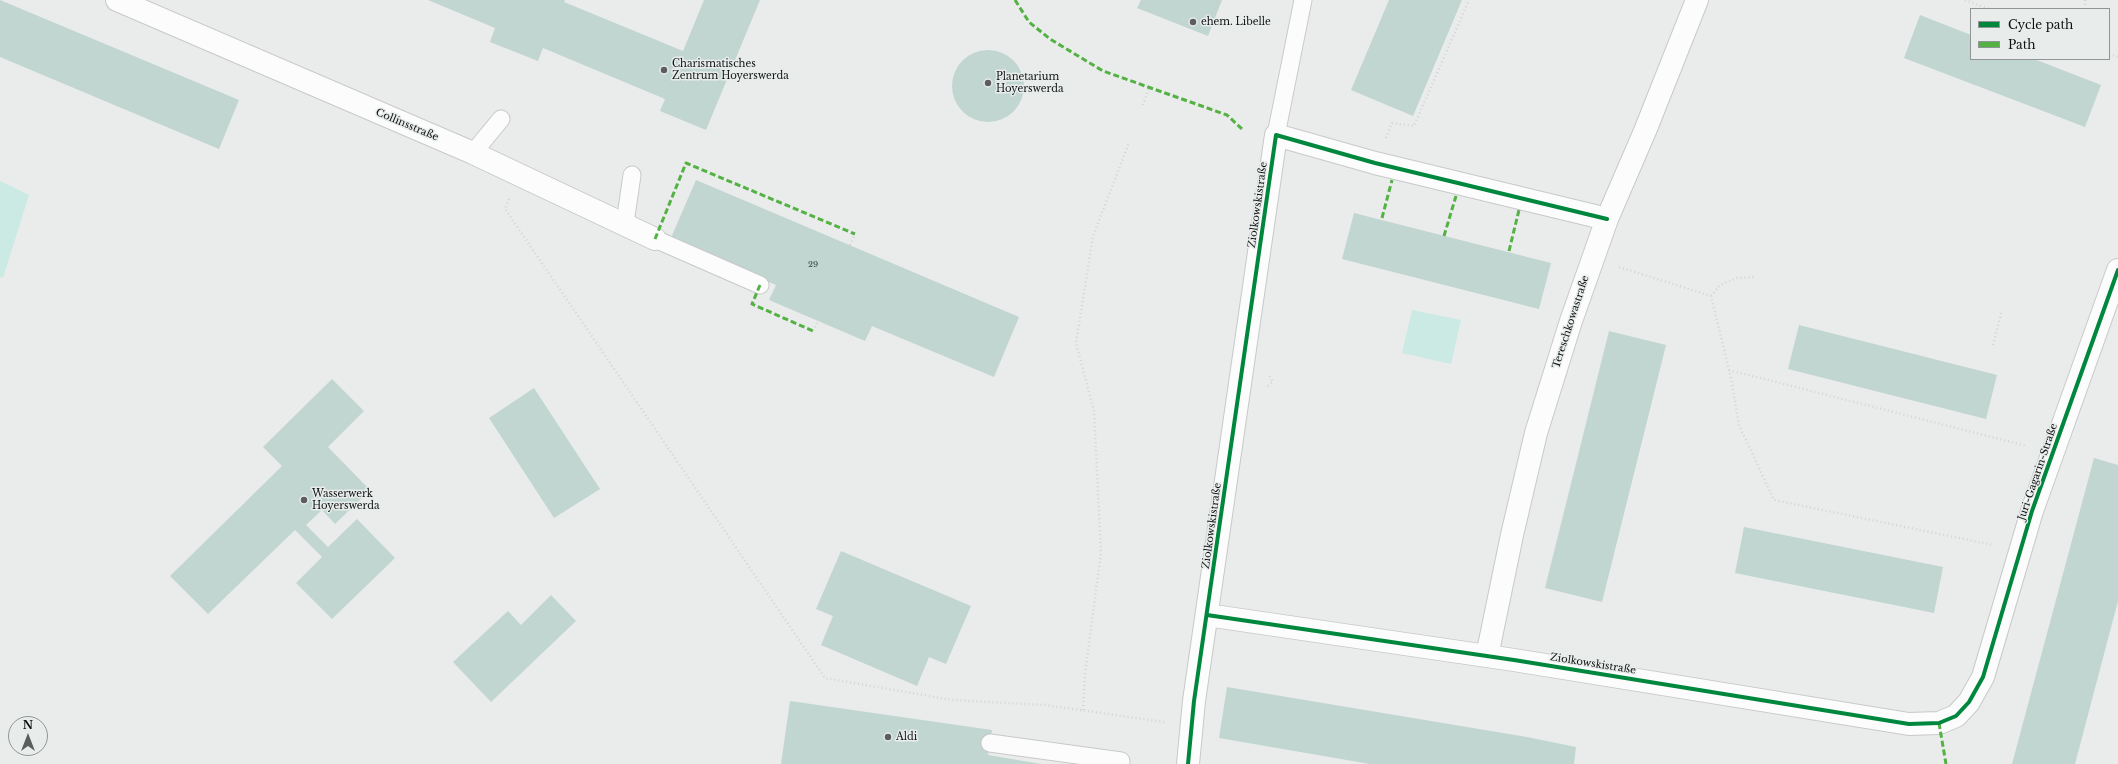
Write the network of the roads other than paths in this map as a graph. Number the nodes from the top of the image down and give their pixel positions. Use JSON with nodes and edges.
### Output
{"nodes":[{"id":1,"x":117,"y":0,"type":"edge"},
{"id":2,"x":1304,"y":0,"type":"edge"},
{"id":3,"x":1697,"y":0,"type":"edge"},
{"id":4,"x":160,"y":8,"type":"edge"},
{"id":5,"x":501,"y":119,"type":"dead end"},
{"id":6,"x":1276,"y":135,"type":"junction"},
{"id":7,"x":473,"y":153,"type":"junction"},
{"id":8,"x":632,"y":175,"type":"dead end"},
{"id":9,"x":1606,"y":219,"type":"junction"},
{"id":10,"x":625,"y":223,"type":"junction"},
{"id":11,"x":654,"y":239,"type":"joint"},
{"id":12,"x":2118,"y":270,"type":"edge"},
{"id":13,"x":760,"y":285,"type":"dead end"},
{"id":14,"x":1207,"y":615,"type":"junction"},
{"id":15,"x":1487,"y":656,"type":"junction"},
{"id":16,"x":1969,"y":702,"type":"joint"},
{"id":17,"x":990,"y":743,"type":"dead end"},
{"id":18,"x":1121,"y":761,"type":"dead end"},
{"id":19,"x":1188,"y":764,"type":"edge"}],
"edges":[{"from":1,"to":4,"type":"street","name":"Collinsstraße"},
{"from":2,"to":6,"type":"lane"},
{"from":3,"to":9,"type":"street","name":"Tereschkowastraße"},
{"from":4,"to":7,"type":"street","name":"Collinsstraße"},
{"from":5,"to":7,"type":"lane"},
{"from":6,"to":9,"type":"street"},
{"from":6,"to":14,"type":"street","name":"Ziolkowskistraße"},
{"from":7,"to":10,"type":"street","name":"Collinsstraße"},
{"from":8,"to":10,"type":"lane"},
{"from":9,"to":15,"type":"street","name":"Tereschkowastraße"},
{"from":10,"to":11,"type":"street","name":"Collinsstraße"},
{"from":11,"to":13,"type":"lane"},
{"from":12,"to":16,"type":"street","name":"Juri-Gagarin-Straße"},
{"from":14,"to":15,"type":"street","name":"Ziolkowskistraße"},
{"from":14,"to":19,"type":"street","name":"Ziolkowskistraße"},
{"from":15,"to":16,"type":"street","name":"Ziolkowskistraße"},
{"from":17,"to":18,"type":"lane"}]}
